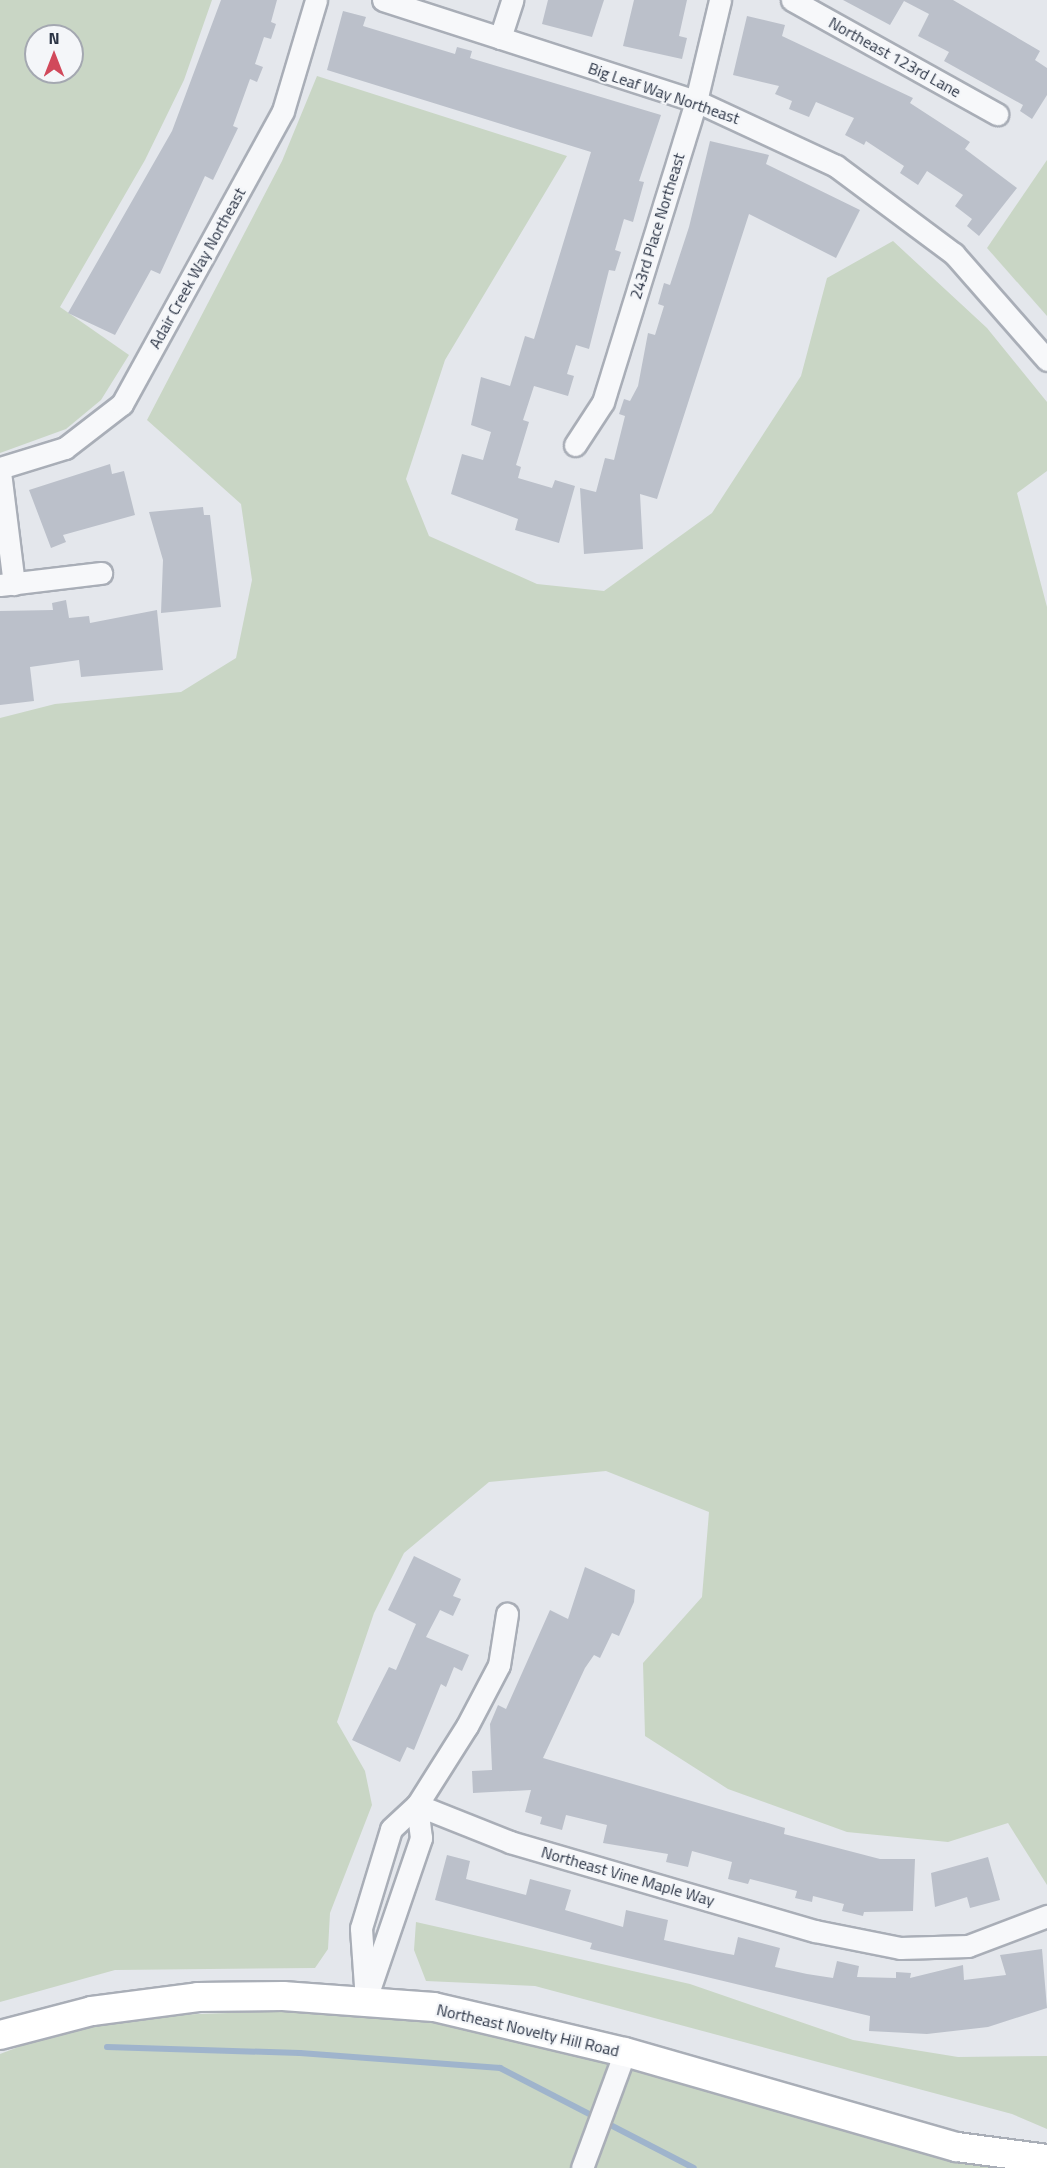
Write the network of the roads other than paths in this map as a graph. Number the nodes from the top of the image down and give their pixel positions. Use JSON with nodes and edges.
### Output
{"nodes":[{"id":1,"x":316,"y":0,"type":"edge"},
{"id":2,"x":382,"y":0,"type":"edge"},
{"id":3,"x":512,"y":0,"type":"edge"},
{"id":4,"x":720,"y":0,"type":"edge"},
{"id":5,"x":792,"y":0,"type":"edge"},
{"id":6,"x":500,"y":38,"type":"junction"},
{"id":7,"x":696,"y":101,"type":"junction"},
{"id":8,"x":997,"y":114,"type":"dead end"},
{"id":9,"x":1047,"y":360,"type":"edge"},
{"id":10,"x":575,"y":445,"type":"dead end"},
{"id":11,"x":0,"y":470,"type":"edge"},
{"id":12,"x":101,"y":573,"type":"dead end"},
{"id":13,"x":7,"y":584,"type":"edge"},
{"id":14,"x":507,"y":1614,"type":"dead end"},
{"id":15,"x":417,"y":1804,"type":"junction"},
{"id":16,"x":1047,"y":1916,"type":"edge"},
{"id":17,"x":366,"y":2000,"type":"junction"},
{"id":18,"x":0,"y":2035,"type":"edge"},
{"id":19,"x":625,"y":2052,"type":"junction"},
{"id":20,"x":1047,"y":2159,"type":"edge"},
{"id":21,"x":582,"y":2168,"type":"edge"}],
"edges":[{"from":1,"to":11,"type":"street","name":"Adair Creek Way Northeast"},
{"from":2,"to":6,"type":"street","name":"Big Leaf Way Northeast"},
{"from":3,"to":6,"type":"street"},
{"from":4,"to":7,"type":"street","name":"243rd Place Northeast"},
{"from":5,"to":8,"type":"street","name":"Northeast 123rd Lane"},
{"from":6,"to":7,"type":"street","name":"Big Leaf Way Northeast"},
{"from":7,"to":9,"type":"street","name":"Big Leaf Way Northeast"},
{"from":7,"to":10,"type":"street","name":"243rd Place Northeast"},
{"from":11,"to":13,"type":"street"},
{"from":12,"to":13,"type":"street"},
{"from":14,"to":15,"type":"street"},
{"from":15,"to":16,"type":"street","name":"Northeast Vine Maple Way"},
{"from":15,"to":17,"type":"street"},
{"from":15,"to":17,"type":"street"},
{"from":17,"to":18,"type":"main road","name":"Northeast Novelty Hill Road"},
{"from":17,"to":19,"type":"main road","name":"Northeast Novelty Hill Road"},
{"from":19,"to":20,"type":"main road","name":"Northeast Novelty Hill Road"},
{"from":19,"to":21,"type":"street"}]}
